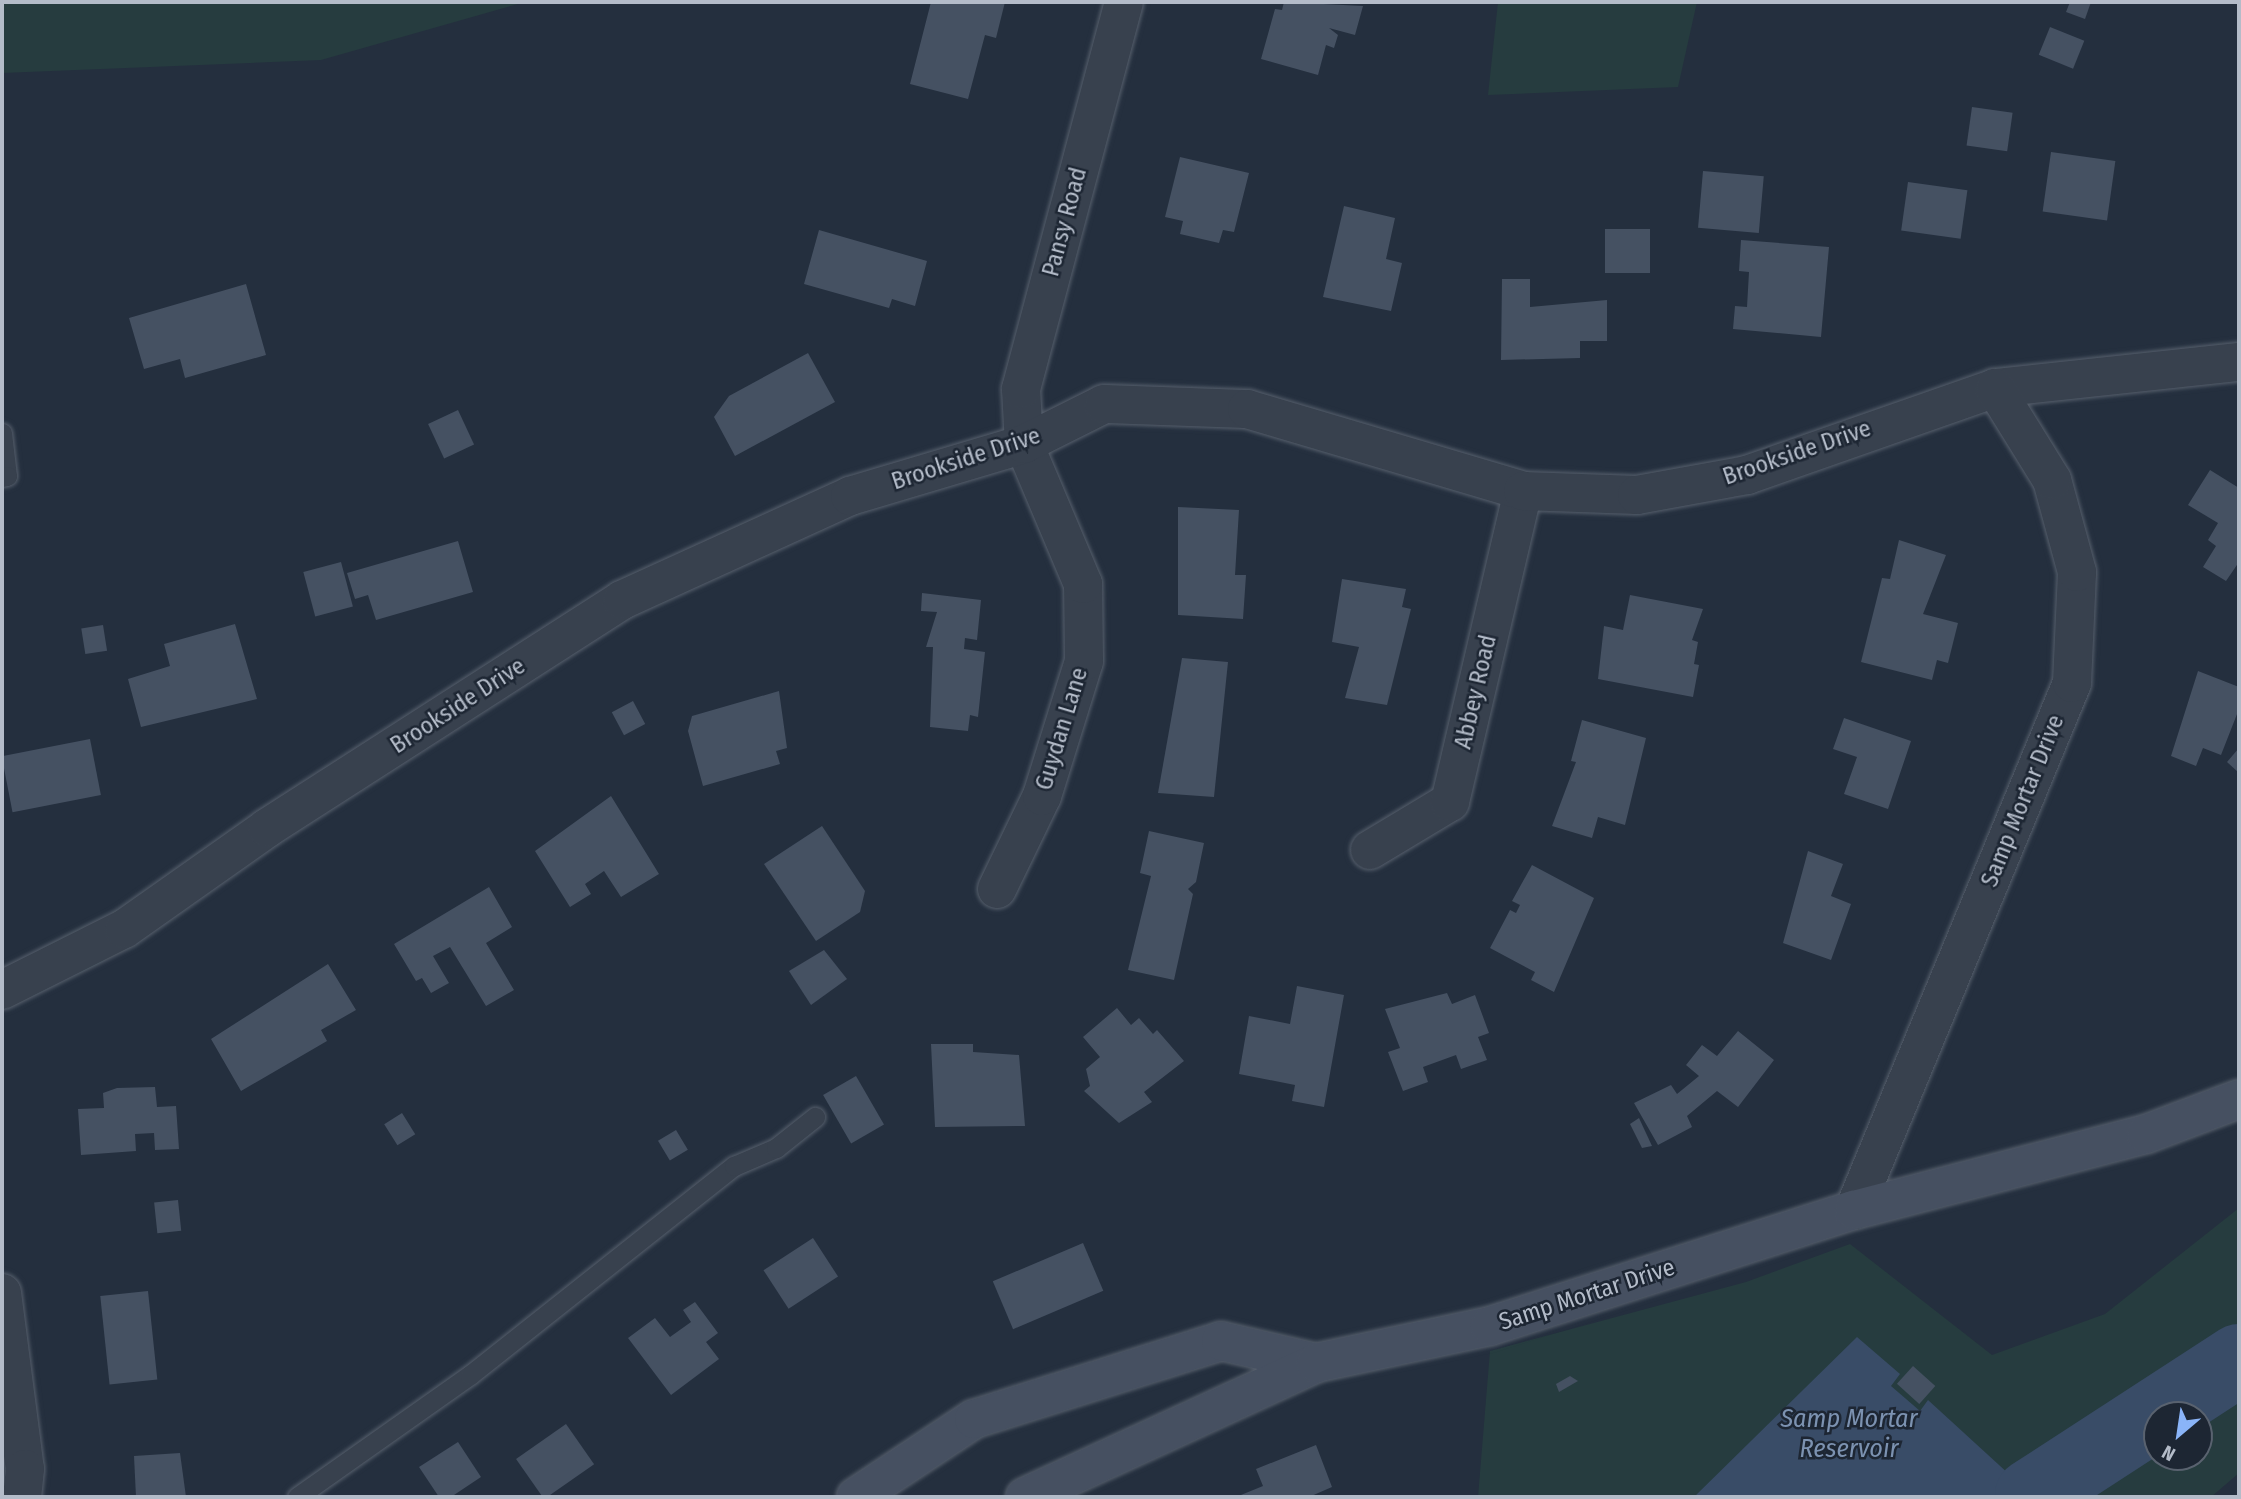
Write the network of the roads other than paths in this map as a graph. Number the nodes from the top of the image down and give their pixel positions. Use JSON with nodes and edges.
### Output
{"nodes":[{"id":1,"x":1124,"y":2,"type":"edge"},
{"id":2,"x":2239,"y":346,"type":"edge"},
{"id":3,"x":2221,"y":363,"type":"edge"},
{"id":4,"x":1995,"y":388,"type":"junction"},
{"id":5,"x":2,"y":433,"type":"edge"},
{"id":6,"x":1024,"y":444,"type":"junction"},
{"id":7,"x":2,"y":477,"type":"edge"},
{"id":8,"x":1523,"y":491,"type":"junction"},
{"id":9,"x":1370,"y":850,"type":"dead end"},
{"id":10,"x":997,"y":889,"type":"dead end"},
{"id":11,"x":2,"y":990,"type":"edge"},
{"id":12,"x":2239,"y":1099,"type":"edge"},
{"id":13,"x":815,"y":1117,"type":"dead end"},
{"id":14,"x":1854,"y":1210,"type":"junction"},
{"id":15,"x":2,"y":1293,"type":"edge"},
{"id":16,"x":1316,"y":1363,"type":"junction"},
{"id":17,"x":22,"y":1497,"type":"edge"},
{"id":18,"x":296,"y":1497,"type":"edge"},
{"id":19,"x":856,"y":1497,"type":"edge"},
{"id":20,"x":1025,"y":1497,"type":"edge"}],
"edges":[{"from":1,"to":6,"type":"street","name":"Pansy Road"},
{"from":2,"to":3,"type":"lane"},
{"from":3,"to":4,"type":"street","name":"Brookside Drive"},
{"from":4,"to":8,"type":"street","name":"Brookside Drive"},
{"from":4,"to":14,"type":"street","name":"Samp Mortar Drive"},
{"from":5,"to":7,"type":"lane"},
{"from":6,"to":8,"type":"street","name":"Brookside Drive"},
{"from":6,"to":10,"type":"street","name":"Guydan Lane"},
{"from":6,"to":11,"type":"street","name":"Brookside Drive"},
{"from":8,"to":9,"type":"street","name":"Abbey Road"},
{"from":12,"to":14,"type":"main road","name":"Samp Mortar Drive"},
{"from":13,"to":18,"type":"lane"},
{"from":14,"to":16,"type":"main road","name":"Samp Mortar Drive"},
{"from":15,"to":17,"type":"street"},
{"from":16,"to":19,"type":"main road","name":"Samp Mortar Drive"},
{"from":16,"to":20,"type":"main road","name":"Samp Mortar Drive"}]}
